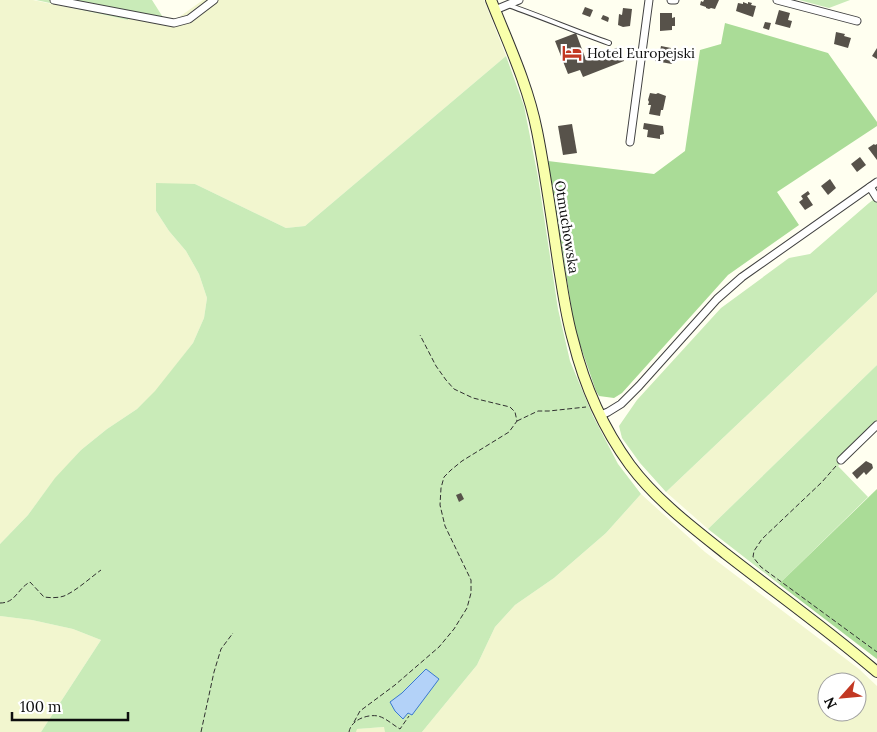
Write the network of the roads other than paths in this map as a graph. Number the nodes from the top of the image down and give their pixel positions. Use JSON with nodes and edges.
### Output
{"nodes":[{"id":1,"x":54,"y":0,"type":"edge"},
{"id":2,"x":214,"y":0,"type":"edge"},
{"id":3,"x":491,"y":0,"type":"edge"},
{"id":4,"x":519,"y":0,"type":"edge"},
{"id":5,"x":649,"y":0,"type":"edge"},
{"id":6,"x":671,"y":0,"type":"edge"},
{"id":7,"x":675,"y":0,"type":"edge"},
{"id":8,"x":777,"y":0,"type":"edge"},
{"id":9,"x":508,"y":5,"type":"junction"},
{"id":10,"x":495,"y":10,"type":"junction"},
{"id":11,"x":857,"y":21,"type":"dead end"},
{"id":12,"x":609,"y":43,"type":"dead end"},
{"id":13,"x":630,"y":142,"type":"dead end"},
{"id":14,"x":877,"y":182,"type":"edge"},
{"id":15,"x":870,"y":187,"type":"junction"},
{"id":16,"x":877,"y":198,"type":"edge"},
{"id":17,"x":601,"y":415,"type":"junction"},
{"id":18,"x":877,"y":425,"type":"edge"},
{"id":19,"x":841,"y":460,"type":"road end"},
{"id":20,"x":877,"y":672,"type":"edge"}],
"edges":[{"from":1,"to":2,"type":"street"},
{"from":3,"to":10,"type":"main road","name":"Otmuchowska"},
{"from":4,"to":9,"type":"street"},
{"from":5,"to":13,"type":"street"},
{"from":6,"to":7,"type":"street"},
{"from":8,"to":11,"type":"street"},
{"from":9,"to":10,"type":"street"},
{"from":9,"to":12,"type":"lane"},
{"from":10,"to":17,"type":"main road","name":"Otmuchowska"},
{"from":14,"to":15,"type":"street"},
{"from":15,"to":16,"type":"street"},
{"from":15,"to":17,"type":"street"},
{"from":17,"to":20,"type":"main road","name":"Otmuchowska"},
{"from":18,"to":19,"type":"street"}]}
